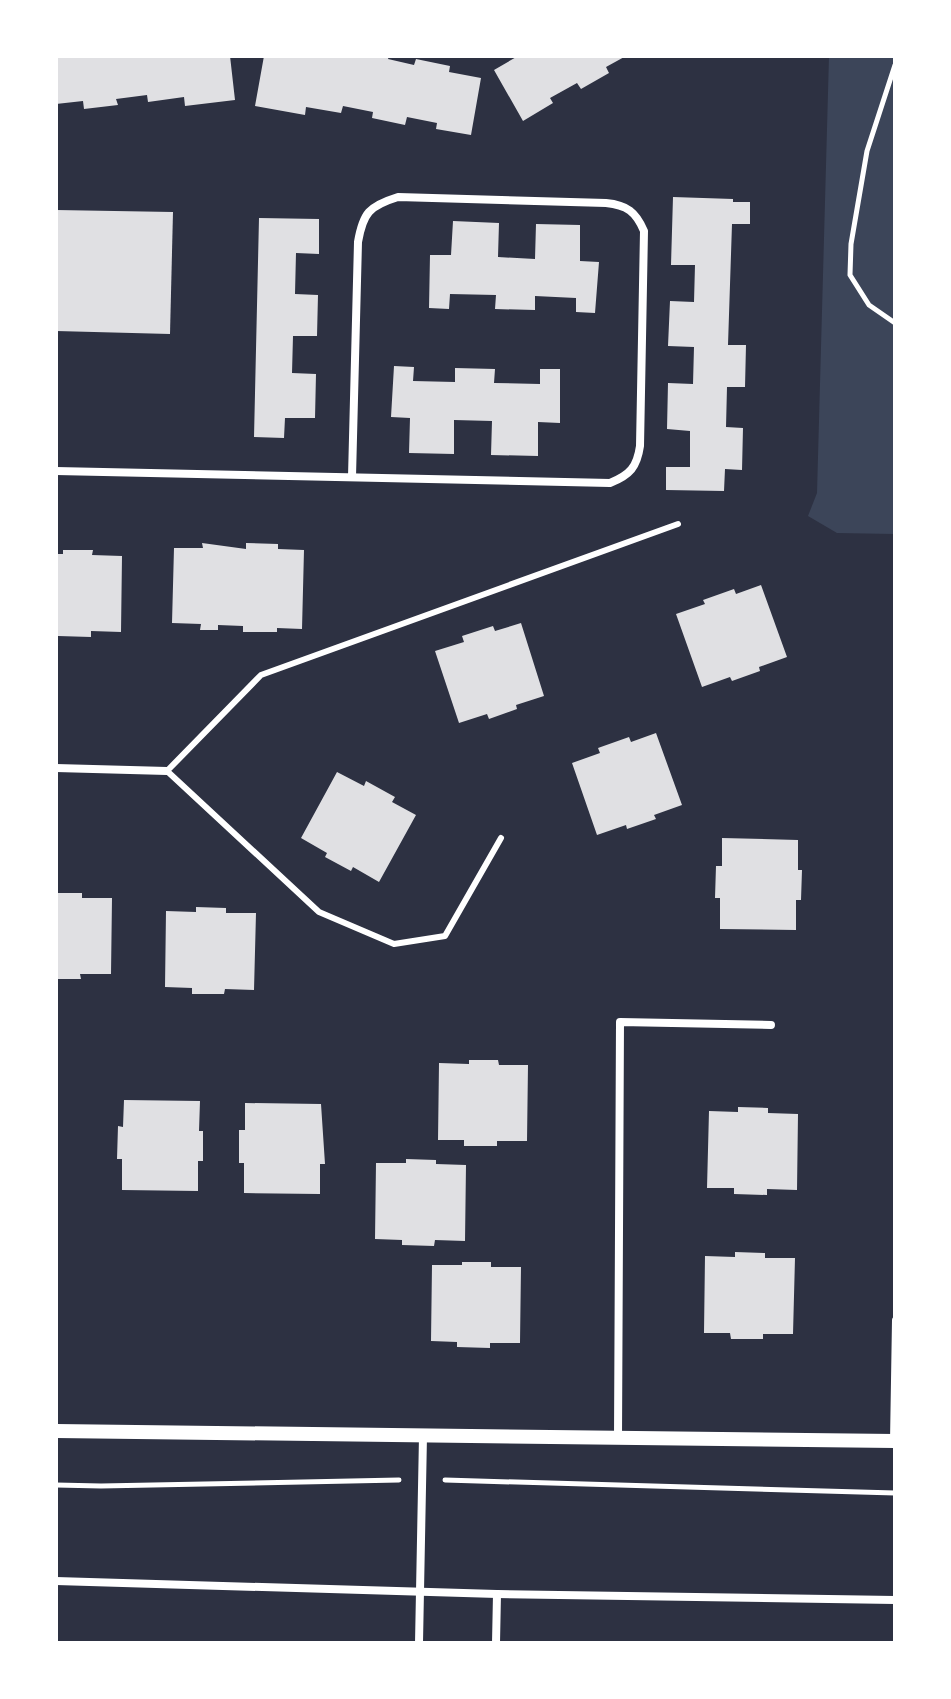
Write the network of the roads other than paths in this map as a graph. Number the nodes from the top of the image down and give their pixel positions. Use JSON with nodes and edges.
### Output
{"nodes":[{"id":1,"x":56,"y":471,"type":"edge"},
{"id":2,"x":352,"y":477,"type":"junction"},
{"id":3,"x":678,"y":524,"type":"dead end"},
{"id":4,"x":56,"y":768,"type":"edge"},
{"id":5,"x":167,"y":771,"type":"junction"},
{"id":6,"x":501,"y":838,"type":"dead end"},
{"id":7,"x":771,"y":1025,"type":"dead end"},
{"id":8,"x":895,"y":1320,"type":"edge"},
{"id":9,"x":56,"y":1431,"type":"edge"},
{"id":10,"x":423,"y":1436,"type":"junction"},
{"id":11,"x":618,"y":1439,"type":"junction"},
{"id":12,"x":894,"y":1441,"type":"edge"},
{"id":13,"x":56,"y":1581,"type":"edge"},
{"id":14,"x":420,"y":1591,"type":"junction"},
{"id":15,"x":497,"y":1594,"type":"junction"},
{"id":16,"x":895,"y":1600,"type":"edge"},
{"id":17,"x":419,"y":1643,"type":"edge"},
{"id":18,"x":496,"y":1643,"type":"edge"}],
"edges":[{"from":1,"to":2,"type":"street"},
{"from":2,"to":2,"type":"street"},
{"from":3,"to":5,"type":"lane"},
{"from":4,"to":5,"type":"street"},
{"from":5,"to":6,"type":"lane"},
{"from":7,"to":11,"type":"street"},
{"from":8,"to":12,"type":"lane"},
{"from":9,"to":10,"type":"street"},
{"from":10,"to":11,"type":"street"},
{"from":10,"to":14,"type":"street"},
{"from":11,"to":12,"type":"street"},
{"from":13,"to":14,"type":"street"},
{"from":14,"to":15,"type":"street"},
{"from":14,"to":17,"type":"street"},
{"from":15,"to":16,"type":"street"},
{"from":15,"to":18,"type":"street"}]}
